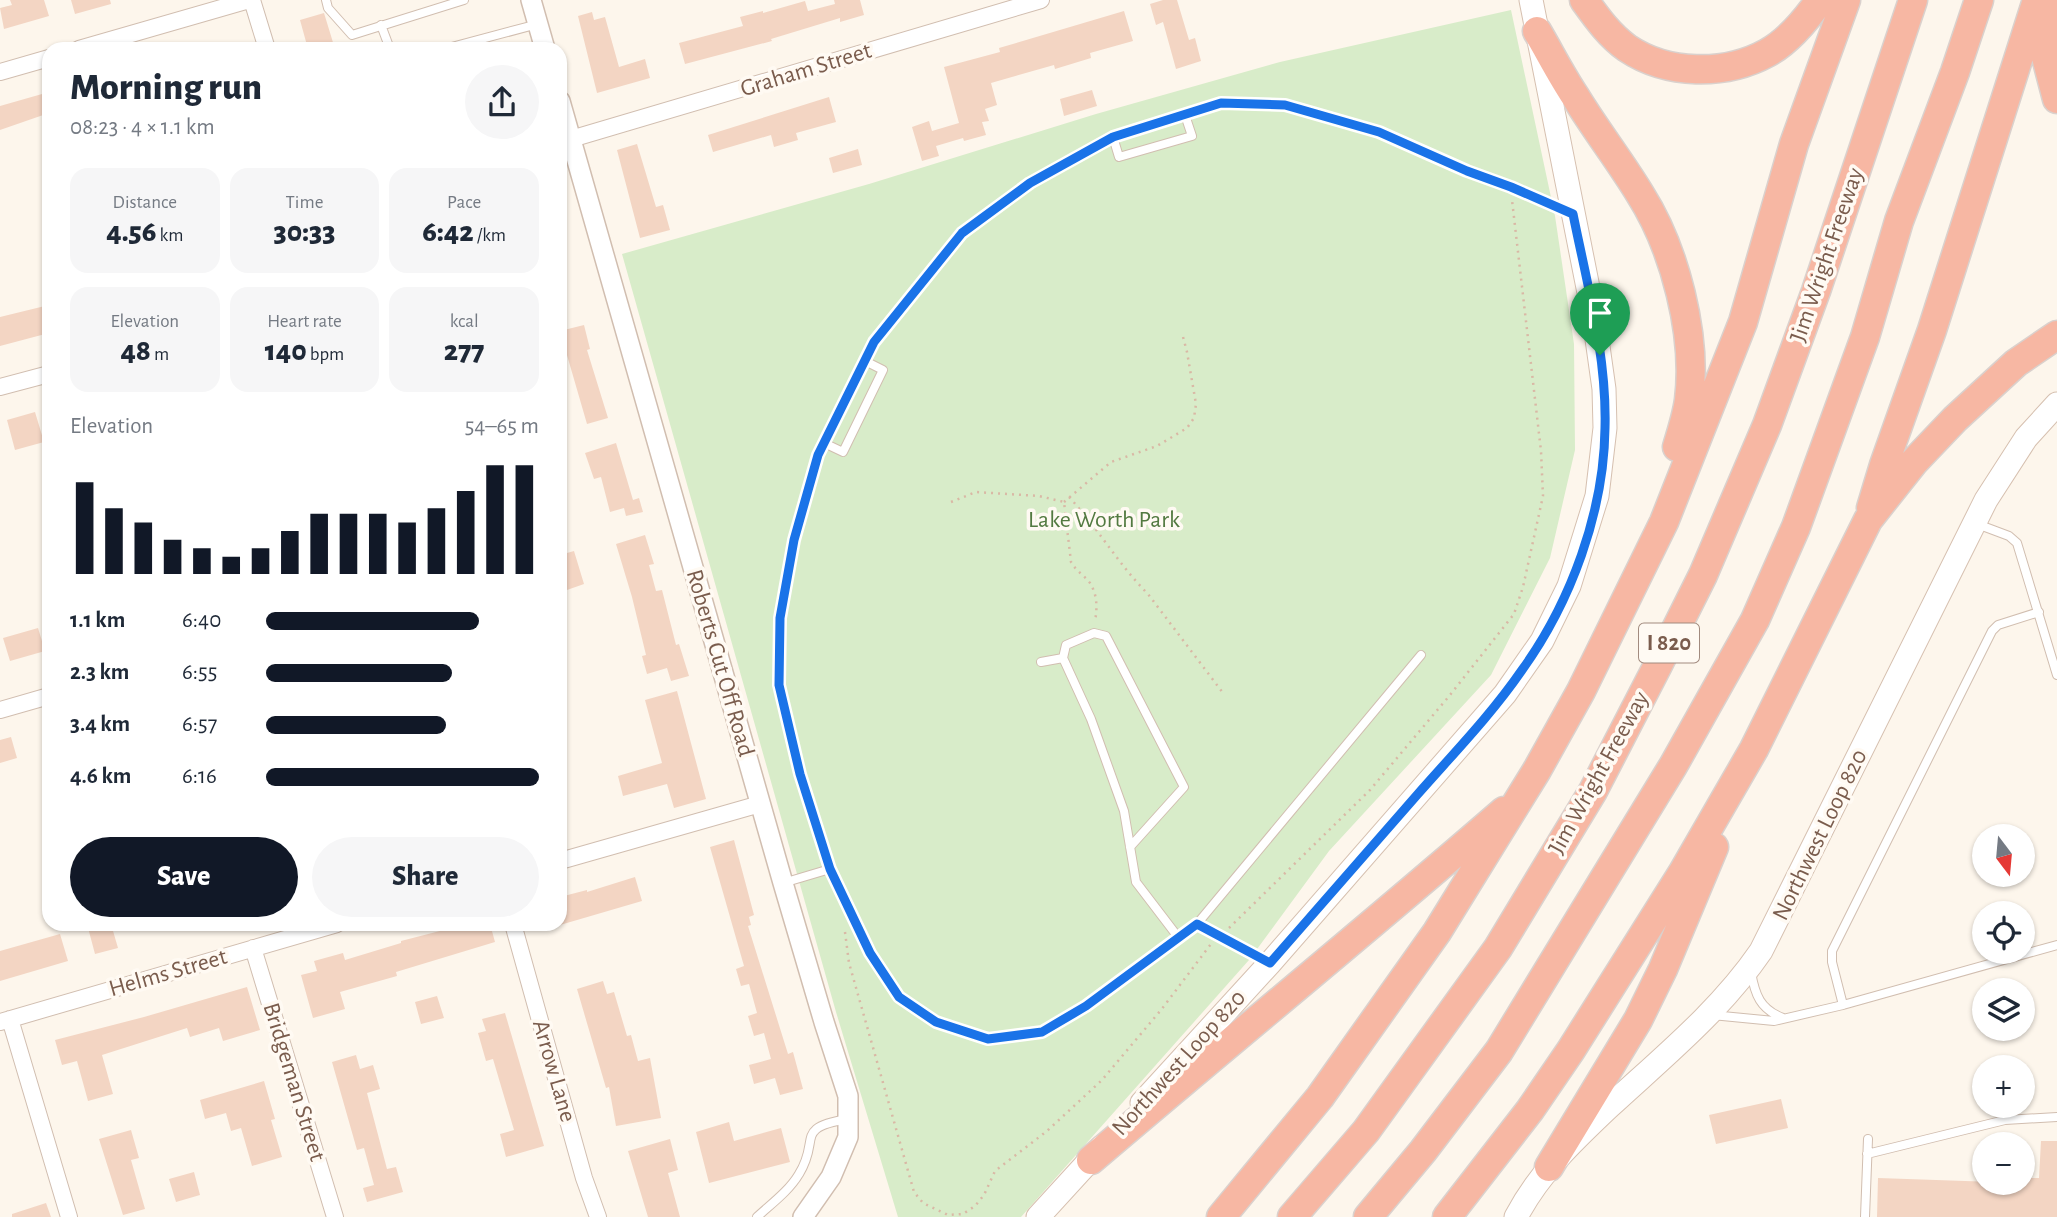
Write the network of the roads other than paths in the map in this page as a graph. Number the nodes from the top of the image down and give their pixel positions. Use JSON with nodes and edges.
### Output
{"nodes":[{"id":1,"x":251,"y":0,"type":"edge"},
{"id":2,"x":326,"y":0,"type":"edge"},
{"id":3,"x":464,"y":0,"type":"edge"},
{"id":4,"x":531,"y":0,"type":"edge"},
{"id":5,"x":1041,"y":0,"type":"edge"},
{"id":6,"x":1531,"y":0,"type":"edge"},
{"id":7,"x":1584,"y":0,"type":"edge"},
{"id":8,"x":1820,"y":0,"type":"edge"},
{"id":9,"x":1846,"y":0,"type":"edge"},
{"id":10,"x":1913,"y":0,"type":"edge"},
{"id":11,"x":1979,"y":0,"type":"edge"},
{"id":12,"x":2037,"y":0,"type":"edge"},
{"id":13,"x":2051,"y":0,"type":"edge"},
{"id":14,"x":447,"y":2,"type":"edge"},
{"id":15,"x":538,"y":24,"type":"junction"},
{"id":16,"x":380,"y":25,"type":"junction"},
{"id":17,"x":1537,"y":31,"type":"junction"},
{"id":18,"x":104,"y":42,"type":"edge"},
{"id":19,"x":265,"y":42,"type":"edge"},
{"id":20,"x":387,"y":42,"type":"edge"},
{"id":21,"x":470,"y":42,"type":"edge"},
{"id":22,"x":543,"y":42,"type":"edge"},
{"id":23,"x":42,"y":60,"type":"edge"},
{"id":24,"x":0,"y":72,"type":"edge"},
{"id":25,"x":2057,"y":99,"type":"edge"},
{"id":26,"x":1185,"y":114,"type":"junction"},
{"id":27,"x":567,"y":125,"type":"edge"},
{"id":28,"x":1113,"y":137,"type":"junction"},
{"id":29,"x":571,"y":139,"type":"junction"},
{"id":30,"x":1573,"y":214,"type":"junction"},
{"id":31,"x":2057,"y":335,"type":"edge"},
{"id":32,"x":865,"y":361,"type":"junction"},
{"id":33,"x":42,"y":376,"type":"edge"},
{"id":34,"x":0,"y":387,"type":"edge"},
{"id":35,"x":2057,"y":404,"type":"edge"},
{"id":36,"x":824,"y":443,"type":"junction"},
{"id":37,"x":1868,"y":520,"type":"junction"},
{"id":38,"x":1664,"y":522,"type":"junction"},
{"id":39,"x":1974,"y":523,"type":"junction"},
{"id":40,"x":2039,"y":612,"type":"junction"},
{"id":41,"x":1421,"y":655,"type":"dead end"},
{"id":42,"x":1063,"y":658,"type":"junction"},
{"id":43,"x":1041,"y":662,"type":"dead end"},
{"id":44,"x":2057,"y":675,"type":"edge"},
{"id":45,"x":42,"y":698,"type":"edge"},
{"id":46,"x":0,"y":710,"type":"edge"},
{"id":47,"x":1754,"y":749,"type":"junction"},
{"id":48,"x":1522,"y":795,"type":"junction"},
{"id":49,"x":760,"y":804,"type":"junction"},
{"id":50,"x":1130,"y":847,"type":"junction"},
{"id":51,"x":567,"y":859,"type":"edge"},
{"id":52,"x":830,"y":869,"type":"junction"},
{"id":53,"x":783,"y":883,"type":"junction"},
{"id":54,"x":1197,"y":924,"type":"junction"},
{"id":55,"x":312,"y":931,"type":"edge"},
{"id":56,"x":515,"y":931,"type":"edge"},
{"id":57,"x":1178,"y":937,"type":"junction"},
{"id":58,"x":2057,"y":945,"type":"edge"},
{"id":59,"x":253,"y":948,"type":"junction"},
{"id":60,"x":1270,"y":963,"type":"junction"},
{"id":61,"x":1750,"y":968,"type":"junction"},
{"id":62,"x":1843,"y":1005,"type":"junction"},
{"id":63,"x":1710,"y":1014,"type":"junction"},
{"id":64,"x":1785,"y":1019,"type":"junction"},
{"id":65,"x":5,"y":1021,"type":"edge"},
{"id":66,"x":2057,"y":1117,"type":"edge"},
{"id":67,"x":848,"y":1119,"type":"junction"},
{"id":68,"x":1868,"y":1139,"type":"dead end"},
{"id":69,"x":1867,"y":1154,"type":"junction"},
{"id":70,"x":1091,"y":1160,"type":"junction"},
{"id":71,"x":1549,"y":1167,"type":"junction"},
{"id":72,"x":809,"y":1215,"type":"edge"},
{"id":73,"x":69,"y":1217,"type":"edge"},
{"id":74,"x":335,"y":1217,"type":"edge"},
{"id":75,"x":598,"y":1217,"type":"edge"},
{"id":76,"x":757,"y":1217,"type":"edge"},
{"id":77,"x":1038,"y":1217,"type":"edge"},
{"id":78,"x":1221,"y":1217,"type":"edge"},
{"id":79,"x":1292,"y":1217,"type":"edge"},
{"id":80,"x":1368,"y":1217,"type":"edge"},
{"id":81,"x":1447,"y":1217,"type":"edge"},
{"id":82,"x":1516,"y":1217,"type":"edge"},
{"id":83,"x":1865,"y":1217,"type":"edge"}],
"edges":[{"from":1,"to":18,"type":"street"},
{"from":1,"to":19,"type":"street"},
{"from":2,"to":16,"type":"lane"},
{"from":3,"to":14,"type":"lane"},
{"from":4,"to":15,"type":"street"},
{"from":5,"to":29,"type":"street","name":"Graham Street"},
{"from":6,"to":17,"type":"main road","name":"Northwest Loop 820"},
{"from":7,"to":8,"type":"highway"},
{"from":9,"to":38,"type":"highway"},
{"from":10,"to":79,"type":"highway","name":"Jim Wright Freeway","number":"I 820"},
{"from":11,"to":80,"type":"highway","number":"I 820"},
{"from":12,"to":37,"type":"highway"},
{"from":13,"to":25,"type":"highway"},
{"from":14,"to":16,"type":"lane"},
{"from":15,"to":21,"type":"lane"},
{"from":15,"to":22,"type":"street"},
{"from":16,"to":20,"type":"lane"},
{"from":17,"to":30,"type":"main road","name":"Northwest Loop 820"},
{"from":17,"to":38,"type":"highway"},
{"from":23,"to":24,"type":"street"},
{"from":26,"to":28,"type":"lane"},
{"from":26,"to":28,"type":"lane"},
{"from":26,"to":30,"type":"lane"},
{"from":27,"to":29,"type":"street","name":"Roberts Cut Off Road"},
{"from":28,"to":32,"type":"lane"},
{"from":29,"to":49,"type":"street","name":"Roberts Cut Off Road"},
{"from":30,"to":60,"type":"main road","name":"Northwest Loop 820"},
{"from":31,"to":37,"type":"highway"},
{"from":32,"to":36,"type":"lane"},
{"from":32,"to":36,"type":"lane"},
{"from":33,"to":34,"type":"street"},
{"from":35,"to":39,"type":"main road","name":"Northwest Loop 820"},
{"from":36,"to":52,"type":"lane"},
{"from":37,"to":47,"type":"highway"},
{"from":38,"to":48,"type":"highway"},
{"from":39,"to":40,"type":"lane"},
{"from":39,"to":61,"type":"main road","name":"Northwest Loop 820"},
{"from":40,"to":44,"type":"lane"},
{"from":40,"to":62,"type":"lane"},
{"from":41,"to":54,"type":"lane"},
{"from":42,"to":43,"type":"lane"},
{"from":42,"to":50,"type":"lane"},
{"from":42,"to":50,"type":"lane"},
{"from":45,"to":46,"type":"street"},
{"from":47,"to":71,"type":"highway"},
{"from":47,"to":81,"type":"highway"},
{"from":48,"to":70,"type":"highway"},
{"from":48,"to":78,"type":"highway"},
{"from":49,"to":51,"type":"street"},
{"from":49,"to":53,"type":"street","name":"Roberts Cut Off Road"},
{"from":50,"to":57,"type":"lane"},
{"from":52,"to":53,"type":"lane"},
{"from":52,"to":57,"type":"lane"},
{"from":53,"to":67,"type":"street","name":"Roberts Cut Off Road"},
{"from":54,"to":57,"type":"lane"},
{"from":54,"to":60,"type":"lane"},
{"from":55,"to":59,"type":"street","name":"Helms Street"},
{"from":56,"to":75,"type":"street","name":"Arrow Lane"},
{"from":58,"to":62,"type":"lane"},
{"from":59,"to":65,"type":"street","name":"Helms Street"},
{"from":59,"to":74,"type":"street","name":"Bridgeman Street"},
{"from":60,"to":70,"type":"main road","name":"Northwest Loop 820"},
{"from":61,"to":63,"type":"main road","name":"Northwest Loop 820"},
{"from":61,"to":64,"type":"lane"},
{"from":62,"to":64,"type":"lane"},
{"from":63,"to":64,"type":"lane"},
{"from":63,"to":71,"type":"main road","name":"Northwest Loop 820"},
{"from":65,"to":73,"type":"street"},
{"from":66,"to":69,"type":"lane"},
{"from":67,"to":72,"type":"street","name":"Roberts Cut Off Road"},
{"from":67,"to":76,"type":"lane"},
{"from":68,"to":69,"type":"lane"},
{"from":69,"to":83,"type":"lane"},
{"from":70,"to":77,"type":"main road","name":"Northwest Loop 820"},
{"from":71,"to":82,"type":"main road","name":"Northwest Loop 820"}]}
